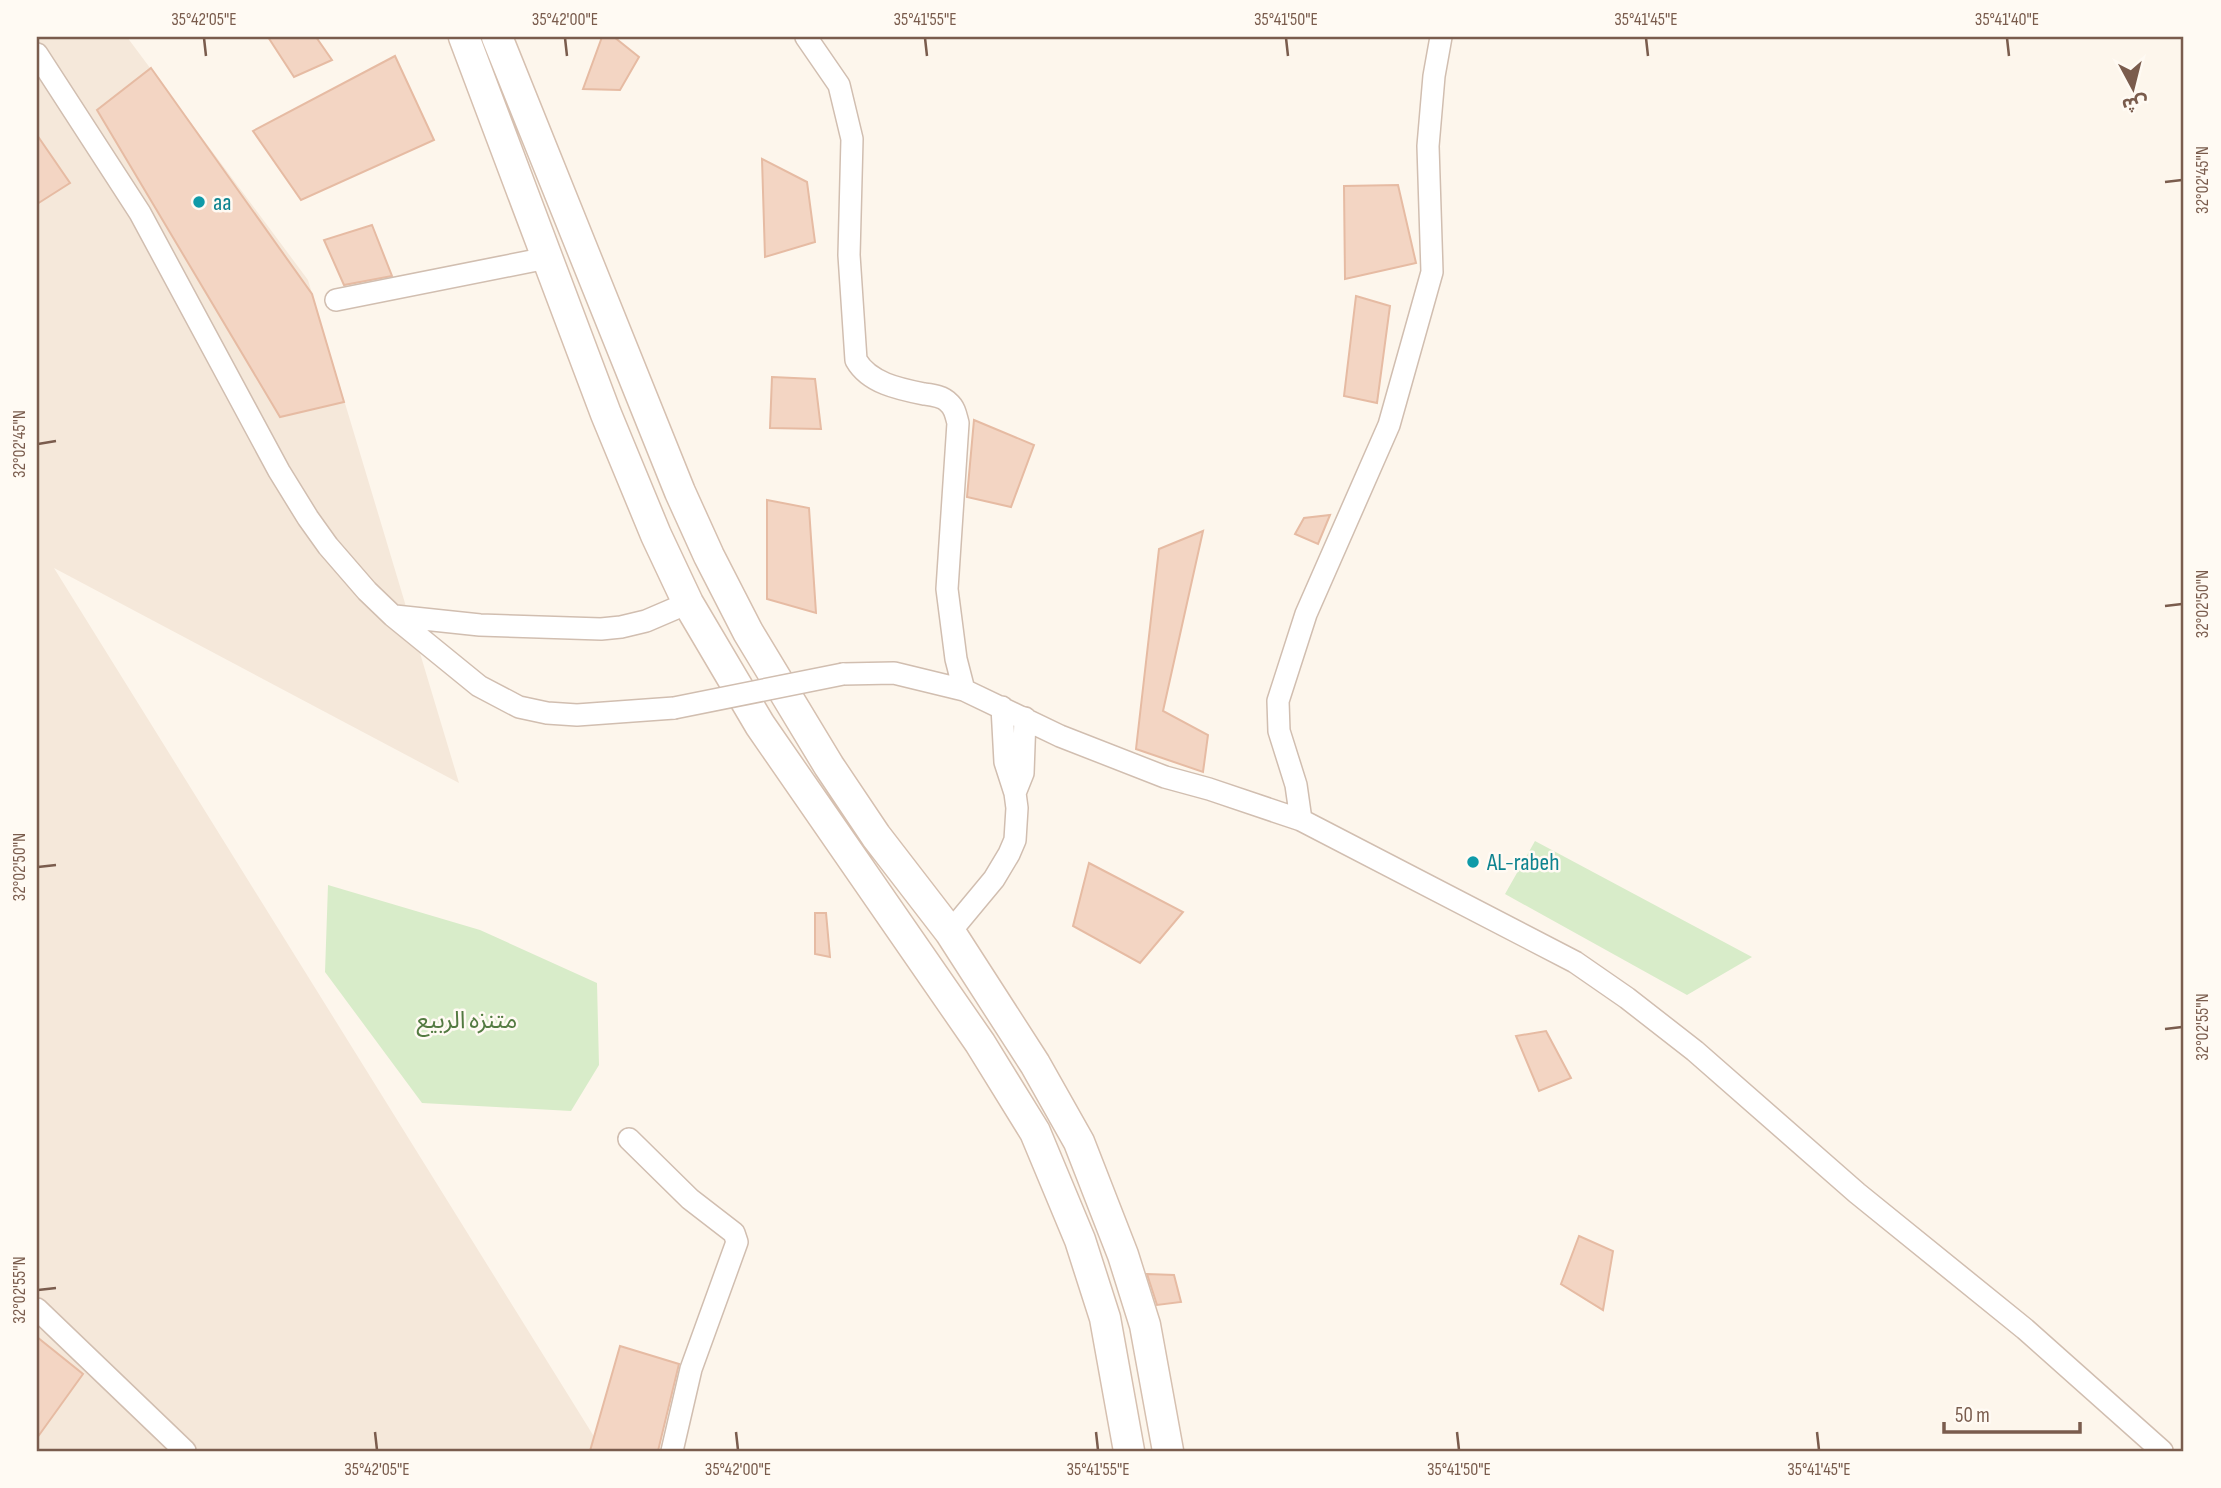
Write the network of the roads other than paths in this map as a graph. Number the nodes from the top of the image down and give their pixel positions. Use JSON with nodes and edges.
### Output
{"nodes":[{"id":1,"x":464,"y":37,"type":"edge"},
{"id":2,"x":497,"y":37,"type":"edge"},
{"id":3,"x":806,"y":37,"type":"edge"},
{"id":4,"x":1441,"y":37,"type":"edge"},
{"id":5,"x":37,"y":54,"type":"edge"},
{"id":6,"x":547,"y":258,"type":"junction"},
{"id":7,"x":336,"y":300,"type":"dead end"},
{"id":8,"x":688,"y":603,"type":"junction"},
{"id":9,"x":393,"y":616,"type":"junction"},
{"id":10,"x":964,"y":690,"type":"junction"},
{"id":11,"x":1002,"y":707,"type":"junction"},
{"id":12,"x":1025,"y":718,"type":"junction"},
{"id":13,"x":1015,"y":793,"type":"junction"},
{"id":14,"x":1301,"y":820,"type":"junction"},
{"id":15,"x":950,"y":932,"type":"junction"},
{"id":16,"x":629,"y":1139,"type":"dead end"},
{"id":17,"x":37,"y":1309,"type":"edge"},
{"id":18,"x":1157,"y":1381,"type":"junction"},
{"id":19,"x":1118,"y":1391,"type":"junction"},
{"id":20,"x":185,"y":1451,"type":"edge"},
{"id":21,"x":672,"y":1451,"type":"edge"},
{"id":22,"x":1129,"y":1451,"type":"edge"},
{"id":23,"x":1168,"y":1451,"type":"edge"},
{"id":24,"x":2162,"y":1451,"type":"edge"}],
"edges":[{"from":1,"to":6,"type":"main road"},
{"from":2,"to":15,"type":"main road"},
{"from":3,"to":10,"type":"street"},
{"from":4,"to":14,"type":"street"},
{"from":5,"to":9,"type":"street"},
{"from":6,"to":7,"type":"street"},
{"from":6,"to":8,"type":"main road"},
{"from":8,"to":9,"type":"street"},
{"from":8,"to":19,"type":"main road"},
{"from":9,"to":10,"type":"street","bridge":true},
{"from":10,"to":11,"type":"street"},
{"from":11,"to":12,"type":"street"},
{"from":11,"to":13,"type":"street"},
{"from":12,"to":13,"type":"street"},
{"from":12,"to":14,"type":"street"},
{"from":13,"to":15,"type":"street"},
{"from":14,"to":24,"type":"street"},
{"from":15,"to":18,"type":"main road"},
{"from":16,"to":21,"type":"street"},
{"from":17,"to":20,"type":"street"},
{"from":18,"to":19,"type":"main road"},
{"from":18,"to":23,"type":"main road"},
{"from":19,"to":22,"type":"main road"}]}
